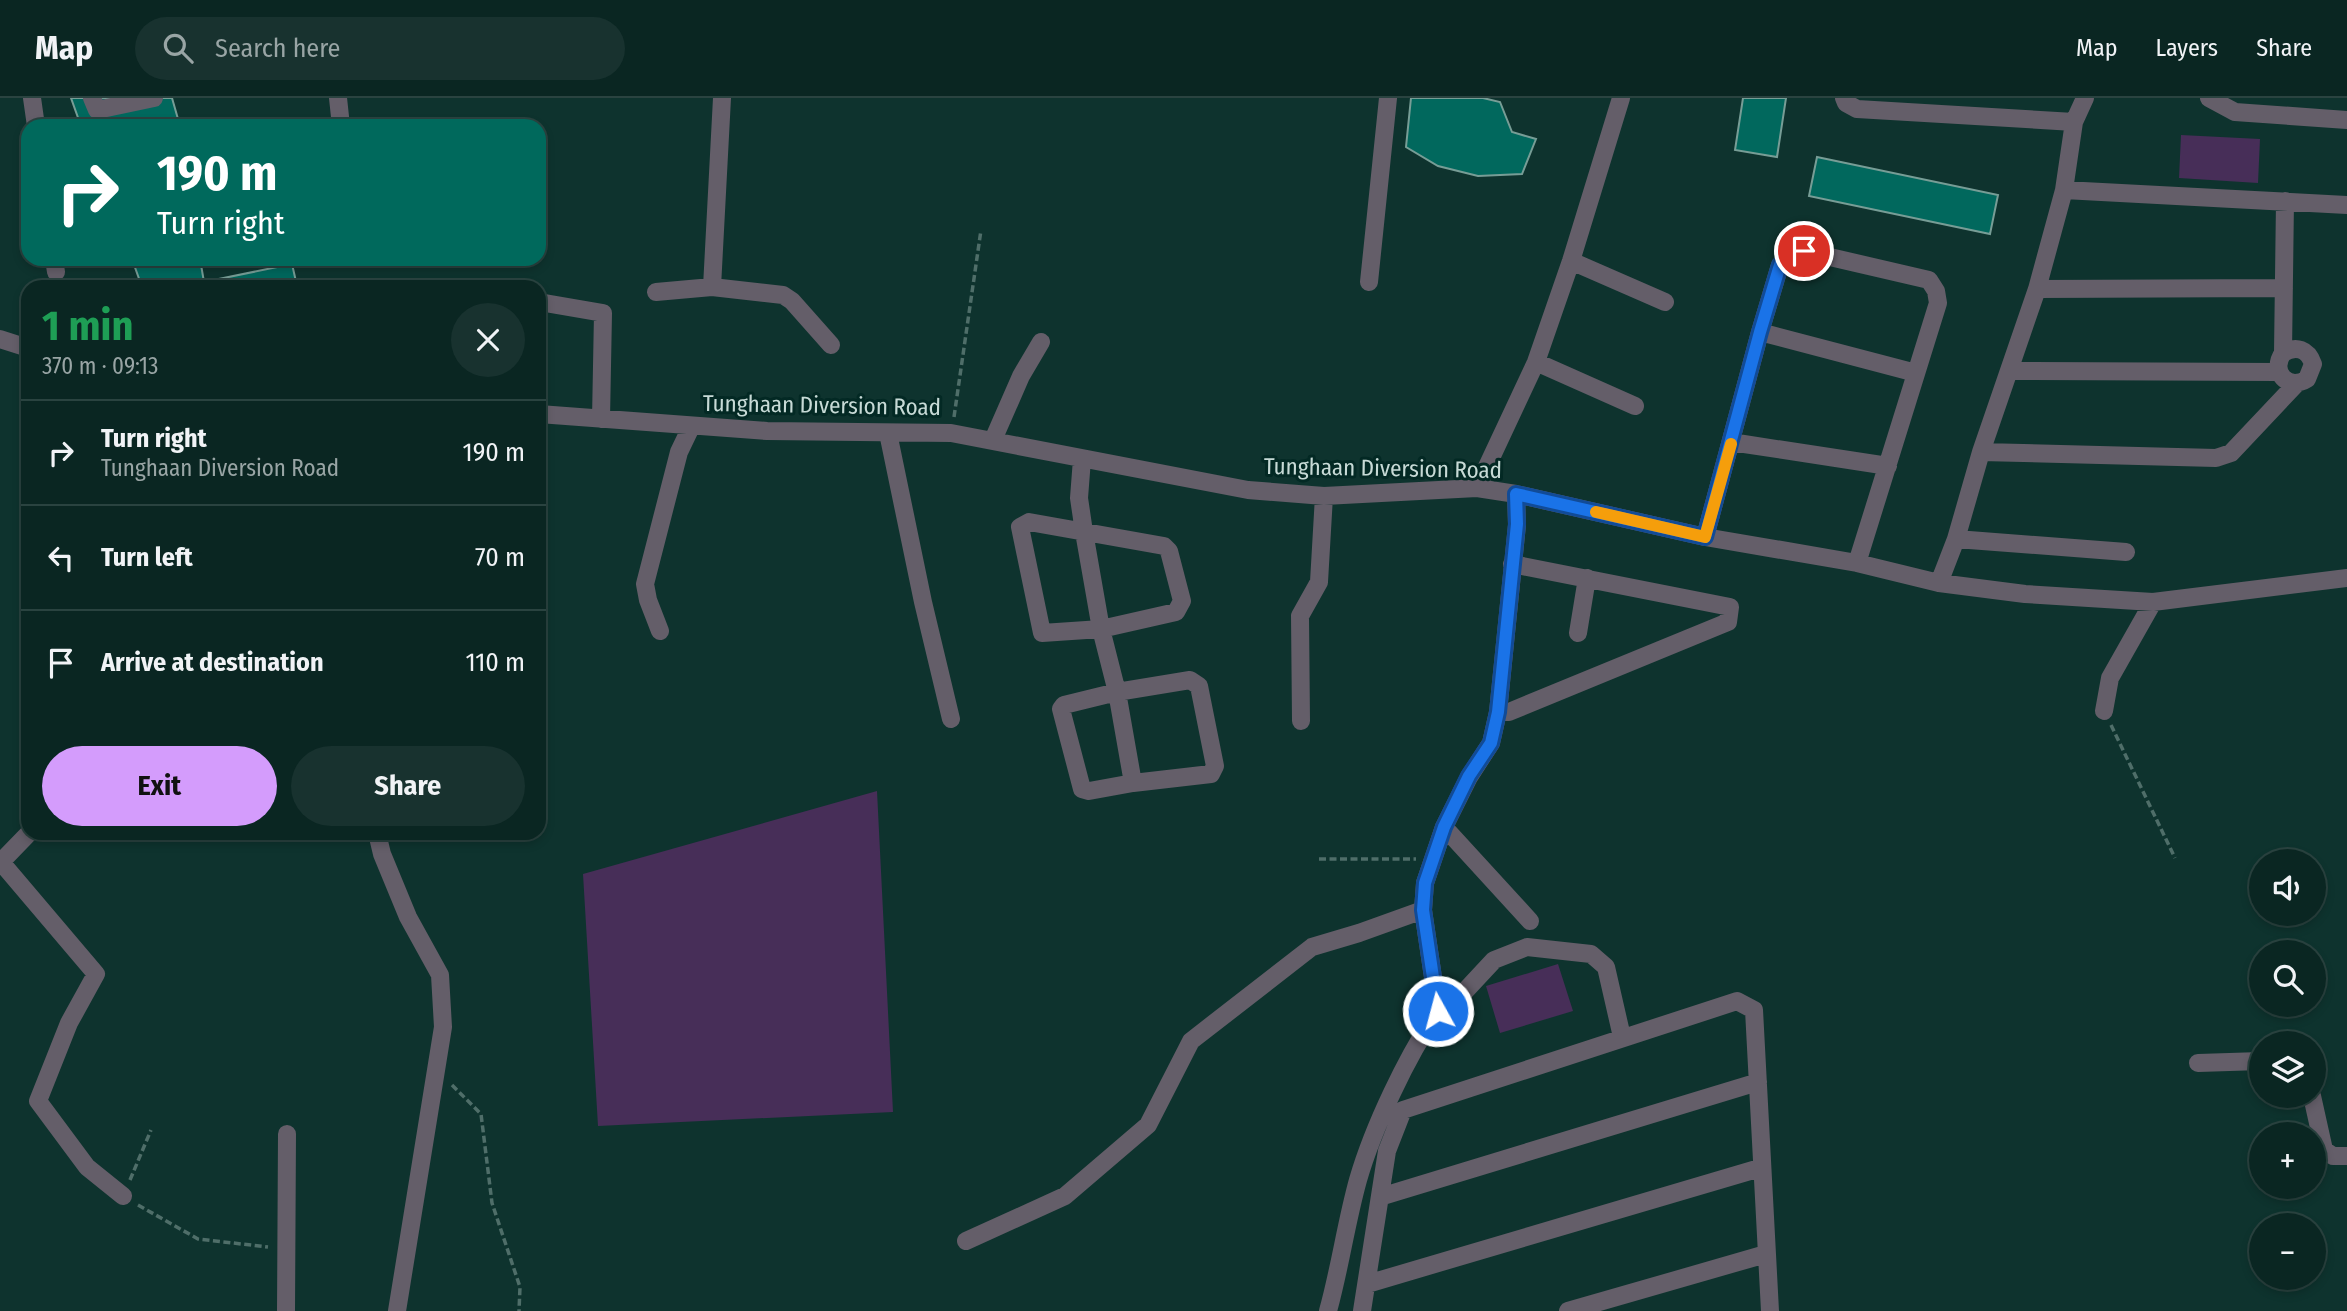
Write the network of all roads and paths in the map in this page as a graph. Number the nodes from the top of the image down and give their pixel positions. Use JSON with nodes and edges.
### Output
{"nodes":[{"id":1,"x":32,"y":98,"type":"edge"},
{"id":2,"x":92,"y":98,"type":"edge"},
{"id":3,"x":154,"y":98,"type":"edge"},
{"id":4,"x":338,"y":98,"type":"edge"},
{"id":5,"x":722,"y":98,"type":"edge"},
{"id":6,"x":1388,"y":98,"type":"edge"},
{"id":7,"x":1621,"y":98,"type":"edge"},
{"id":8,"x":1844,"y":98,"type":"edge"},
{"id":9,"x":2085,"y":98,"type":"edge"},
{"id":10,"x":2209,"y":98,"type":"edge"},
{"id":11,"x":35,"y":119,"type":"edge"},
{"id":12,"x":340,"y":119,"type":"edge"},
{"id":13,"x":2347,"y":120,"type":"edge"},
{"id":14,"x":2074,"y":122,"type":"junction"},
{"id":15,"x":2063,"y":190,"type":"junction"},
{"id":16,"x":2285,"y":201,"type":"junction"},
{"id":17,"x":2347,"y":205,"type":"edge"},
{"id":18,"x":981,"y":230,"type":"dead end"},
{"id":19,"x":1571,"y":261,"type":"junction"},
{"id":20,"x":1369,"y":282,"type":"dead end"},
{"id":21,"x":712,"y":287,"type":"junction"},
{"id":22,"x":2037,"y":289,"type":"junction"},
{"id":23,"x":2284,"y":289,"type":"junction"},
{"id":24,"x":656,"y":292,"type":"dead end"},
{"id":25,"x":1665,"y":302,"type":"dead end"},
{"id":26,"x":546,"y":303,"type":"edge"},
{"id":27,"x":1760,"y":332,"type":"junction"},
{"id":28,"x":0,"y":340,"type":"edge"},
{"id":29,"x":1041,"y":342,"type":"dead end"},
{"id":30,"x":831,"y":345,"type":"dead end"},
{"id":31,"x":21,"y":346,"type":"edge"},
{"id":32,"x":2283,"y":353,"type":"junction"},
{"id":33,"x":1536,"y":362,"type":"junction"},
{"id":34,"x":2010,"y":371,"type":"junction"},
{"id":35,"x":2278,"y":372,"type":"junction"},
{"id":36,"x":1916,"y":373,"type":"junction"},
{"id":37,"x":2297,"y":383,"type":"junction"},
{"id":38,"x":1635,"y":406,"type":"dead end"},
{"id":39,"x":546,"y":415,"type":"edge"},
{"id":40,"x":601,"y":419,"type":"junction"},
{"id":41,"x":691,"y":427,"type":"junction"},
{"id":42,"x":888,"y":433,"type":"junction"},
{"id":43,"x":951,"y":433,"type":"junction"},
{"id":44,"x":993,"y":440,"type":"junction"},
{"id":45,"x":1731,"y":442,"type":"junction"},
{"id":46,"x":1981,"y":452,"type":"junction"},
{"id":47,"x":1082,"y":459,"type":"junction"},
{"id":48,"x":1888,"y":466,"type":"junction"},
{"id":49,"x":1477,"y":488,"type":"junction"},
{"id":50,"x":1516,"y":494,"type":"junction"},
{"id":51,"x":1324,"y":496,"type":"junction"},
{"id":52,"x":1084,"y":532,"type":"junction"},
{"id":53,"x":1705,"y":537,"type":"junction"},
{"id":54,"x":1956,"y":538,"type":"junction"},
{"id":55,"x":2126,"y":552,"type":"dead end"},
{"id":56,"x":1857,"y":563,"type":"junction"},
{"id":57,"x":1512,"y":564,"type":"junction"},
{"id":58,"x":1587,"y":578,"type":"junction"},
{"id":59,"x":2347,"y":578,"type":"edge"},
{"id":60,"x":1939,"y":583,"type":"junction"},
{"id":61,"x":2153,"y":602,"type":"junction"},
{"id":62,"x":1101,"y":629,"type":"junction"},
{"id":63,"x":660,"y":631,"type":"dead end"},
{"id":64,"x":1578,"y":633,"type":"dead end"},
{"id":65,"x":1117,"y":692,"type":"junction"},
{"id":66,"x":2104,"y":711,"type":"joint"},
{"id":67,"x":1498,"y":712,"type":"junction"},
{"id":68,"x":951,"y":719,"type":"dead end"},
{"id":69,"x":1301,"y":721,"type":"dead end"},
{"id":70,"x":1133,"y":783,"type":"junction"},
{"id":71,"x":1444,"y":827,"type":"junction"},
{"id":72,"x":22,"y":840,"type":"edge"},
{"id":73,"x":379,"y":840,"type":"edge"},
{"id":74,"x":2175,"y":858,"type":"dead end"},
{"id":75,"x":1319,"y":859,"type":"dead end"},
{"id":76,"x":1432,"y":859,"type":"junction"},
{"id":77,"x":1,"y":862,"type":"edge"},
{"id":78,"x":1423,"y":910,"type":"junction"},
{"id":79,"x":1530,"y":921,"type":"dead end"},
{"id":80,"x":1438,"y":1011,"type":"junction"},
{"id":81,"x":1622,"y":1037,"type":"junction"},
{"id":82,"x":2249,"y":1061,"type":"edge"},
{"id":83,"x":2198,"y":1063,"type":"dead end"},
{"id":84,"x":436,"y":1069,"type":"junction"},
{"id":85,"x":1758,"y":1082,"type":"junction"},
{"id":86,"x":2315,"y":1108,"type":"edge"},
{"id":87,"x":151,"y":1130,"type":"dead end"},
{"id":88,"x":288,"y":1134,"type":"dead end"},
{"id":89,"x":2347,"y":1156,"type":"edge"},
{"id":90,"x":1760,"y":1168,"type":"junction"},
{"id":91,"x":123,"y":1196,"type":"junction"},
{"id":92,"x":1380,"y":1197,"type":"junction"},
{"id":93,"x":966,"y":1241,"type":"dead end"},
{"id":94,"x":269,"y":1247,"type":"dead end"},
{"id":95,"x":1766,"y":1254,"type":"junction"},
{"id":96,"x":1367,"y":1284,"type":"junction"},
{"id":97,"x":286,"y":1311,"type":"edge"},
{"id":98,"x":397,"y":1311,"type":"edge"},
{"id":99,"x":519,"y":1311,"type":"edge"},
{"id":100,"x":1328,"y":1311,"type":"edge"},
{"id":101,"x":1362,"y":1311,"type":"edge"},
{"id":102,"x":1568,"y":1311,"type":"edge"},
{"id":103,"x":1770,"y":1311,"type":"edge"}],
"edges":[{"from":1,"to":11,"type":"street"},
{"from":2,"to":3,"type":"street"},
{"from":4,"to":12,"type":"street"},
{"from":5,"to":21,"type":"street"},
{"from":6,"to":20,"type":"street"},
{"from":7,"to":19,"type":"street"},
{"from":8,"to":14,"type":"street"},
{"from":9,"to":14,"type":"street"},
{"from":10,"to":13,"type":"street"},
{"from":14,"to":15,"type":"street"},
{"from":15,"to":16,"type":"street"},
{"from":15,"to":22,"type":"street"},
{"from":16,"to":17,"type":"street"},
{"from":16,"to":23,"type":"street"},
{"from":18,"to":43,"type":"path"},
{"from":19,"to":25,"type":"street"},
{"from":19,"to":33,"type":"street"},
{"from":21,"to":24,"type":"street"},
{"from":21,"to":30,"type":"street"},
{"from":22,"to":23,"type":"street"},
{"from":22,"to":34,"type":"street"},
{"from":23,"to":32,"type":"street"},
{"from":26,"to":40,"type":"street"},
{"from":27,"to":36,"type":"street"},
{"from":27,"to":36,"type":"street"},
{"from":27,"to":45,"type":"street"},
{"from":28,"to":31,"type":"street"},
{"from":29,"to":44,"type":"street"},
{"from":32,"to":35,"type":"street"},
{"from":32,"to":37,"type":"street"},
{"from":33,"to":38,"type":"street"},
{"from":33,"to":49,"type":"street"},
{"from":34,"to":35,"type":"street"},
{"from":34,"to":46,"type":"street"},
{"from":35,"to":37,"type":"street"},
{"from":36,"to":48,"type":"street"},
{"from":37,"to":46,"type":"street"},
{"from":39,"to":40,"type":"street","name":"Tunghaan Diversion Road"},
{"from":40,"to":41,"type":"street","name":"Tunghaan Diversion Road"},
{"from":41,"to":42,"type":"street","name":"Tunghaan Diversion Road"},
{"from":41,"to":63,"type":"street"},
{"from":42,"to":43,"type":"street","name":"Tunghaan Diversion Road"},
{"from":42,"to":68,"type":"street"},
{"from":43,"to":44,"type":"street","name":"Tunghaan Diversion Road"},
{"from":44,"to":47,"type":"street","name":"Tunghaan Diversion Road"},
{"from":45,"to":48,"type":"street"},
{"from":45,"to":53,"type":"street"},
{"from":46,"to":54,"type":"street"},
{"from":47,"to":51,"type":"street","name":"Tunghaan Diversion Road"},
{"from":47,"to":52,"type":"street"},
{"from":48,"to":56,"type":"street"},
{"from":49,"to":50,"type":"street","name":"Tunghaan Diversion Road"},
{"from":49,"to":51,"type":"street","name":"Tunghaan Diversion Road"},
{"from":50,"to":53,"type":"street","name":"Tunghaan Diversion Road"},
{"from":50,"to":57,"type":"street"},
{"from":51,"to":69,"type":"street"},
{"from":52,"to":62,"type":"street"},
{"from":52,"to":62,"type":"street"},
{"from":52,"to":62,"type":"street"},
{"from":53,"to":56,"type":"street","name":"Tunghaan Diversion Road"},
{"from":54,"to":55,"type":"street"},
{"from":54,"to":60,"type":"street"},
{"from":56,"to":60,"type":"street","name":"Tunghaan Diversion Road"},
{"from":57,"to":58,"type":"street"},
{"from":57,"to":67,"type":"street"},
{"from":58,"to":64,"type":"street"},
{"from":58,"to":67,"type":"street"},
{"from":59,"to":61,"type":"street","name":"Tunghaan Diversion Road"},
{"from":60,"to":61,"type":"street","name":"Tunghaan Diversion Road"},
{"from":61,"to":66,"type":"street"},
{"from":62,"to":65,"type":"street"},
{"from":65,"to":70,"type":"street"},
{"from":65,"to":70,"type":"street"},
{"from":65,"to":70,"type":"street"},
{"from":66,"to":74,"type":"path"},
{"from":67,"to":71,"type":"street"},
{"from":71,"to":76,"type":"street"},
{"from":71,"to":79,"type":"street"},
{"from":72,"to":77,"type":"street"},
{"from":73,"to":84,"type":"street"},
{"from":75,"to":76,"type":"path"},
{"from":76,"to":78,"type":"street"},
{"from":77,"to":91,"type":"street"},
{"from":78,"to":80,"type":"street"},
{"from":78,"to":93,"type":"street"},
{"from":80,"to":81,"type":"street"},
{"from":80,"to":100,"type":"street"},
{"from":81,"to":85,"type":"street"},
{"from":81,"to":92,"type":"street"},
{"from":82,"to":83,"type":"street"},
{"from":84,"to":98,"type":"street"},
{"from":84,"to":99,"type":"path"},
{"from":85,"to":90,"type":"street"},
{"from":85,"to":92,"type":"street"},
{"from":86,"to":89,"type":"street"},
{"from":87,"to":91,"type":"path"},
{"from":88,"to":97,"type":"street"},
{"from":90,"to":95,"type":"street"},
{"from":90,"to":96,"type":"street"},
{"from":91,"to":94,"type":"path"},
{"from":92,"to":96,"type":"street"},
{"from":95,"to":102,"type":"street"},
{"from":95,"to":103,"type":"street"},
{"from":96,"to":101,"type":"street"}]}
